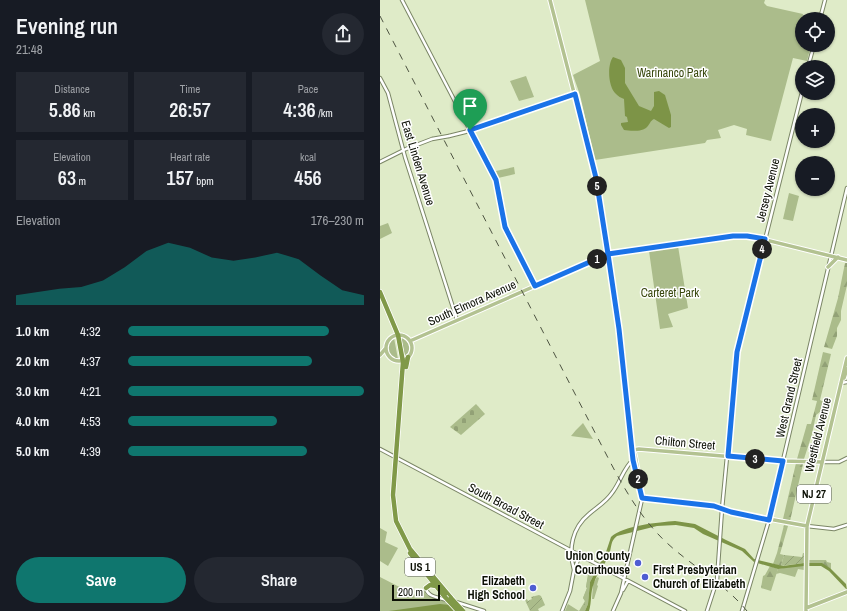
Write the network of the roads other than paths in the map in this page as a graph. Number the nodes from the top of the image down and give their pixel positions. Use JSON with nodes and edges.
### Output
{"nodes":[{"id":1,"x":402,"y":0,"type":"edge"},
{"id":2,"x":550,"y":0,"type":"edge"},
{"id":3,"x":825,"y":0,"type":"edge"},
{"id":4,"x":822,"y":12,"type":"edge"},
{"id":5,"x":380,"y":78,"type":"edge"},
{"id":6,"x":575,"y":94,"type":"junction"},
{"id":7,"x":799,"y":100,"type":"edge"},
{"id":8,"x":470,"y":130,"type":"junction"},
{"id":9,"x":403,"y":150,"type":"junction"},
{"id":10,"x":380,"y":162,"type":"edge"},
{"id":11,"x":847,"y":188,"type":"edge"},
{"id":12,"x":765,"y":239,"type":"junction"},
{"id":13,"x":608,"y":254,"type":"junction"},
{"id":14,"x":830,"y":256,"type":"junction"},
{"id":15,"x":838,"y":257,"type":"junction"},
{"id":16,"x":847,"y":260,"type":"edge"},
{"id":17,"x":828,"y":267,"type":"junction"},
{"id":18,"x":535,"y":286,"type":"junction"},
{"id":19,"x":380,"y":292,"type":"edge"},
{"id":20,"x":380,"y":300,"type":"edge"},
{"id":21,"x":457,"y":320,"type":"junction"},
{"id":22,"x":397,"y":335,"type":"junction"},
{"id":23,"x":410,"y":341,"type":"junction"},
{"id":24,"x":386,"y":347,"type":"junction"},
{"id":25,"x":381,"y":354,"type":"edge"},
{"id":26,"x":390,"y":356,"type":"junction"},
{"id":27,"x":408,"y":357,"type":"junction"},
{"id":28,"x":847,"y":358,"type":"edge"},
{"id":29,"x":402,"y":360,"type":"junction"},
{"id":30,"x":847,"y":370,"type":"edge"},
{"id":31,"x":403,"y":380,"type":"junction"},
{"id":32,"x":844,"y":382,"type":"edge"},
{"id":33,"x":632,"y":448,"type":"junction"},
{"id":34,"x":380,"y":449,"type":"edge"},
{"id":35,"x":728,"y":456,"type":"junction"},
{"id":36,"x":395,"y":457,"type":"junction"},
{"id":37,"x":847,"y":458,"type":"edge"},
{"id":38,"x":633,"y":460,"type":"junction"},
{"id":39,"x":783,"y":461,"type":"junction"},
{"id":40,"x":821,"y":462,"type":"junction"},
{"id":41,"x":638,"y":468,"type":"junction"},
{"id":42,"x":639,"y":481,"type":"junction"},
{"id":43,"x":642,"y":498,"type":"junction"},
{"id":44,"x":722,"y":509,"type":"junction"},
{"id":45,"x":769,"y":520,"type":"junction"},
{"id":46,"x":847,"y":525,"type":"edge"},
{"id":47,"x":806,"y":526,"type":"junction"},
{"id":48,"x":571,"y":551,"type":"junction"},
{"id":49,"x":580,"y":555,"type":"junction"},
{"id":50,"x":415,"y":556,"type":"junction"},
{"id":51,"x":574,"y":570,"type":"junction"},
{"id":52,"x":434,"y":574,"type":"dead end"},
{"id":53,"x":624,"y":579,"type":"junction"},
{"id":54,"x":628,"y":581,"type":"junction"},
{"id":55,"x":436,"y":586,"type":"junction"},
{"id":56,"x":426,"y":588,"type":"joint"},
{"id":57,"x":847,"y":592,"type":"edge"},
{"id":58,"x":621,"y":594,"type":"junction"},
{"id":59,"x":806,"y":610,"type":"edge"},
{"id":60,"x":458,"y":611,"type":"edge"},
{"id":61,"x":463,"y":611,"type":"edge"},
{"id":62,"x":484,"y":611,"type":"edge"},
{"id":63,"x":562,"y":611,"type":"edge"},
{"id":64,"x":613,"y":611,"type":"edge"},
{"id":65,"x":684,"y":611,"type":"edge"},
{"id":66,"x":707,"y":611,"type":"edge"},
{"id":67,"x":742,"y":611,"type":"edge"}],
"edges":[{"from":1,"to":8,"type":"street"},
{"from":2,"to":6,"type":"main road"},
{"from":3,"to":4,"type":"street"},
{"from":5,"to":9,"type":"street","name":"East Linden Avenue"},
{"from":6,"to":8,"type":"street"},
{"from":6,"to":13,"type":"main road"},
{"from":7,"to":12,"type":"street","name":"Jersey Avenue"},
{"from":8,"to":9,"type":"street","bridge":true},
{"from":8,"to":18,"type":"street"},
{"from":9,"to":10,"type":"street"},
{"from":9,"to":21,"type":"street","name":"East Linden Avenue"},
{"from":11,"to":14,"type":"street","name":"West Grand Street"},
{"from":12,"to":13,"type":"main road","name":"South Elmora Avenue"},
{"from":12,"to":14,"type":"main road","name":"South Elmora Avenue"},
{"from":12,"to":35,"type":"street","name":"Jersey Avenue"},
{"from":13,"to":18,"type":"main road","name":"South Elmora Avenue"},
{"from":13,"to":33,"type":"main road"},
{"from":14,"to":15,"type":"main road","name":"South Elmora Avenue"},
{"from":14,"to":17,"type":"street","name":"West Grand Street"},
{"from":15,"to":16,"type":"main road","name":"South Elmora Avenue"},
{"from":15,"to":17,"type":"main road"},
{"from":17,"to":39,"type":"street","name":"West Grand Street"},
{"from":18,"to":21,"type":"main road","name":"South Elmora Avenue"},
{"from":19,"to":22,"type":"highway","number":"US 1"},
{"from":20,"to":22,"type":"highway","number":"US 1"},
{"from":21,"to":23,"type":"main road","name":"South Elmora Avenue"},
{"from":22,"to":23,"type":"main road"},
{"from":22,"to":24,"type":"main road"},
{"from":22,"to":29,"type":"highway","number":"US 1"},
{"from":23,"to":27,"type":"main road"},
{"from":24,"to":25,"type":"main road"},
{"from":24,"to":26,"type":"main road"},
{"from":25,"to":26,"type":"main road"},
{"from":26,"to":29,"type":"main road"},
{"from":27,"to":29,"type":"main road"},
{"from":27,"to":31,"type":"highway"},
{"from":28,"to":32,"type":"main road","name":"Westfield Avenue"},
{"from":29,"to":31,"type":"highway","number":"US 1"},
{"from":29,"to":36,"type":"highway","number":"US 1"},
{"from":30,"to":32,"type":"main road","name":"Westfield Avenue"},
{"from":31,"to":36,"type":"highway","number":"US 1"},
{"from":32,"to":40,"type":"main road","name":"Westfield Avenue"},
{"from":33,"to":35,"type":"main road","name":"Chilton Street"},
{"from":33,"to":38,"type":"main road"},
{"from":33,"to":41,"type":"main road"},
{"from":34,"to":36,"type":"street","name":"South Broad Street"},
{"from":35,"to":39,"type":"main road","name":"Chilton Street"},
{"from":35,"to":44,"type":"street","name":"Jersey Avenue"},
{"from":36,"to":48,"type":"street","name":"South Broad Street"},
{"from":36,"to":50,"type":"highway","number":"US 1"},
{"from":36,"to":55,"type":"highway","number":"US 1"},
{"from":37,"to":40,"type":"street","name":"Chilton Street"},
{"from":38,"to":41,"type":"main road"},
{"from":38,"to":42,"type":"main road"},
{"from":38,"to":48,"type":"street"},
{"from":39,"to":40,"type":"main road","name":"Chilton Street"},
{"from":39,"to":45,"type":"street","name":"West Grand Street"},
{"from":40,"to":47,"type":"main road","name":"Westfield Avenue","number":"NJ 27"},
{"from":41,"to":42,"type":"main road"},
{"from":42,"to":43,"type":"main road"},
{"from":43,"to":44,"type":"main road"},
{"from":43,"to":53,"type":"street"},
{"from":44,"to":45,"type":"main road"},
{"from":44,"to":66,"type":"street","name":"Jersey Avenue"},
{"from":45,"to":47,"type":"main road"},
{"from":45,"to":67,"type":"street","name":"West Grand Street"},
{"from":46,"to":47,"type":"street"},
{"from":47,"to":59,"type":"main road","name":"Westfield Avenue","number":"NJ 27"},
{"from":48,"to":49,"type":"street","name":"South Broad Street"},
{"from":48,"to":51,"type":"street"},
{"from":49,"to":51,"type":"street"},
{"from":49,"to":53,"type":"street","name":"South Broad Street"},
{"from":50,"to":52,"type":"highway"},
{"from":50,"to":61,"type":"highway","number":"US 1","bridge":true},
{"from":51,"to":63,"type":"street"},
{"from":53,"to":54,"type":"street","name":"South Broad Street"},
{"from":53,"to":58,"type":"street"},
{"from":54,"to":58,"type":"street"},
{"from":54,"to":65,"type":"street","name":"South Broad Street"},
{"from":55,"to":56,"type":"highway"},
{"from":55,"to":60,"type":"highway","number":"US 1","bridge":true},
{"from":56,"to":62,"type":"street"},
{"from":57,"to":59,"type":"main road"},
{"from":58,"to":64,"type":"street"}]}
